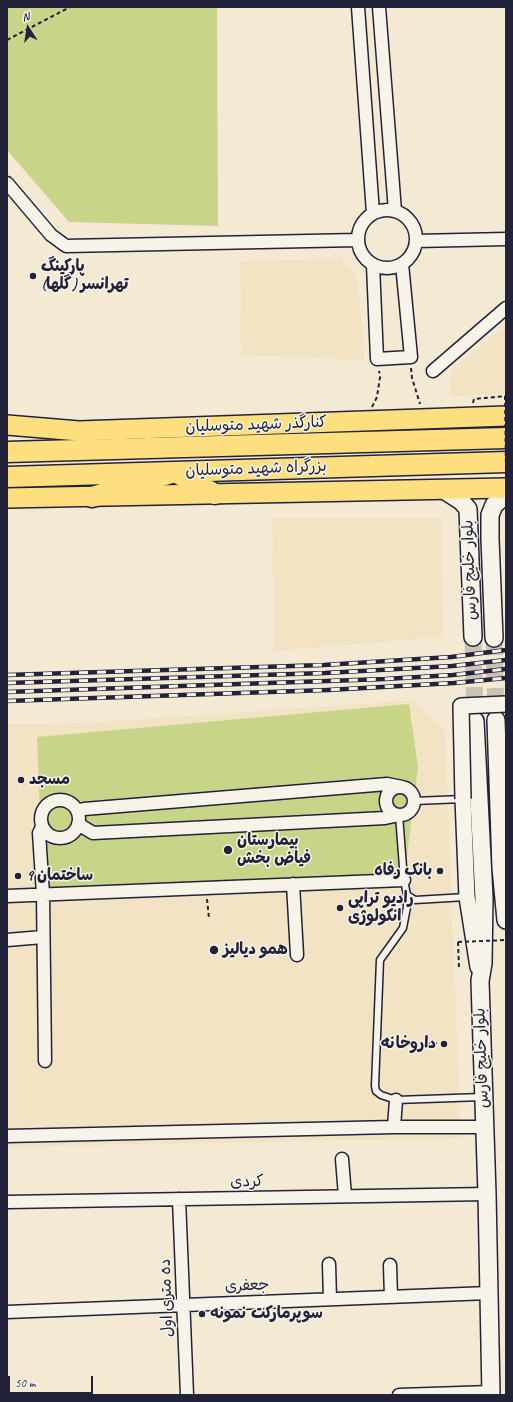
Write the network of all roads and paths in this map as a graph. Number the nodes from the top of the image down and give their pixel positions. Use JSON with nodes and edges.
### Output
{"nodes":[{"id":1,"x":70,"y":7,"type":"edge"},
{"id":2,"x":358,"y":7,"type":"edge"},
{"id":3,"x":379,"y":7,"type":"edge"},
{"id":4,"x":7,"y":40,"type":"edge"},
{"id":5,"x":7,"y":183,"type":"edge"},
{"id":6,"x":395,"y":211,"type":"junction"},
{"id":7,"x":373,"y":213,"type":"junction"},
{"id":8,"x":506,"y":239,"type":"edge"},
{"id":9,"x":357,"y":240,"type":"junction"},
{"id":10,"x":416,"y":241,"type":"junction"},
{"id":11,"x":402,"y":264,"type":"junction"},
{"id":12,"x":373,"y":265,"type":"junction"},
{"id":13,"x":506,"y":308,"type":"edge"},
{"id":14,"x":411,"y":357,"type":"junction"},
{"id":15,"x":377,"y":359,"type":"junction"},
{"id":16,"x":433,"y":371,"type":"dead end"},
{"id":17,"x":505,"y":396,"type":"edge"},
{"id":18,"x":474,"y":399,"type":"dead end"},
{"id":19,"x":506,"y":416,"type":"edge"},
{"id":20,"x":427,"y":420,"type":"junction"},
{"id":21,"x":365,"y":421,"type":"junction"},
{"id":22,"x":7,"y":425,"type":"edge"},
{"id":23,"x":79,"y":431,"type":"junction"},
{"id":24,"x":7,"y":435,"type":"edge"},
{"id":25,"x":506,"y":438,"type":"edge"},
{"id":26,"x":7,"y":452,"type":"edge"},
{"id":27,"x":506,"y":462,"type":"edge"},
{"id":28,"x":175,"y":472,"type":"junction"},
{"id":29,"x":506,"y":474,"type":"edge"},
{"id":30,"x":7,"y":477,"type":"edge"},
{"id":31,"x":506,"y":488,"type":"edge"},
{"id":32,"x":444,"y":490,"type":"junction"},
{"id":33,"x":215,"y":494,"type":"junction"},
{"id":34,"x":506,"y":495,"type":"edge"},
{"id":35,"x":92,"y":497,"type":"junction"},
{"id":36,"x":7,"y":498,"type":"edge"},
{"id":37,"x":473,"y":637,"type":"tunnel mouth"},
{"id":38,"x":494,"y":638,"type":"tunnel mouth"},
{"id":39,"x":506,"y":704,"type":"edge"},
{"id":40,"x":496,"y":720,"type":"tunnel mouth"},
{"id":41,"x":475,"y":721,"type":"tunnel mouth"},
{"id":42,"x":402,"y":787,"type":"junction"},
{"id":43,"x":463,"y":799,"type":"junction"},
{"id":44,"x":414,"y":800,"type":"junction"},
{"id":45,"x":78,"y":811,"type":"junction"},
{"id":46,"x":399,"y":815,"type":"junction"},
{"id":47,"x":78,"y":824,"type":"junction"},
{"id":48,"x":42,"y":827,"type":"junction"},
{"id":49,"x":506,"y":836,"type":"edge"},
{"id":50,"x":501,"y":868,"type":"junction"},
{"id":51,"x":404,"y":880,"type":"junction"},
{"id":52,"x":293,"y":884,"type":"junction"},
{"id":53,"x":207,"y":888,"type":"junction"},
{"id":54,"x":43,"y":894,"type":"junction"},
{"id":55,"x":407,"y":895,"type":"junction"},
{"id":56,"x":7,"y":896,"type":"edge"},
{"id":57,"x":467,"y":897,"type":"junction"},
{"id":58,"x":209,"y":918,"type":"dead end"},
{"id":59,"x":506,"y":920,"type":"edge"},
{"id":60,"x":43,"y":937,"type":"junction"},
{"id":61,"x":7,"y":940,"type":"edge"},
{"id":62,"x":506,"y":940,"type":"edge"},
{"id":63,"x":297,"y":955,"type":"dead end"},
{"id":64,"x":459,"y":969,"type":"dead end"},
{"id":65,"x":480,"y":981,"type":"junction"},
{"id":66,"x":440,"y":1043,"type":"dead end"},
{"id":67,"x":377,"y":1045,"type":"junction"},
{"id":68,"x":45,"y":1061,"type":"dead end"},
{"id":69,"x":484,"y":1097,"type":"junction"},
{"id":70,"x":396,"y":1100,"type":"junction"},
{"id":71,"x":394,"y":1127,"type":"junction"},
{"id":72,"x":485,"y":1127,"type":"junction"},
{"id":73,"x":7,"y":1136,"type":"edge"},
{"id":74,"x":342,"y":1159,"type":"dead end"},
{"id":75,"x":488,"y":1194,"type":"junction"},
{"id":76,"x":345,"y":1196,"type":"junction"},
{"id":77,"x":179,"y":1199,"type":"junction"},
{"id":78,"x":7,"y":1202,"type":"edge"},
{"id":79,"x":7,"y":1206,"type":"edge"},
{"id":80,"x":328,"y":1264,"type":"dead end"},
{"id":81,"x":390,"y":1264,"type":"dead end"},
{"id":82,"x":489,"y":1293,"type":"junction"},
{"id":83,"x":391,"y":1297,"type":"junction"},
{"id":84,"x":330,"y":1299,"type":"junction"},
{"id":85,"x":183,"y":1305,"type":"junction"},
{"id":86,"x":7,"y":1312,"type":"edge"},
{"id":87,"x":491,"y":1393,"type":"edge"},
{"id":88,"x":187,"y":1395,"type":"edge"},
{"id":89,"x":399,"y":1395,"type":"edge"}],
"edges":[{"from":1,"to":4,"type":"path"},
{"from":2,"to":7,"type":"street"},
{"from":3,"to":6,"type":"street"},
{"from":5,"to":9,"type":"street"},
{"from":6,"to":7,"type":"street"},
{"from":6,"to":10,"type":"street"},
{"from":7,"to":9,"type":"street"},
{"from":8,"to":10,"type":"street"},
{"from":9,"to":12,"type":"street"},
{"from":10,"to":11,"type":"street"},
{"from":11,"to":12,"type":"street"},
{"from":11,"to":14,"type":"street"},
{"from":12,"to":15,"type":"street"},
{"from":13,"to":16,"type":"street"},
{"from":14,"to":15,"type":"street"},
{"from":14,"to":20,"type":"path"},
{"from":15,"to":21,"type":"path"},
{"from":17,"to":18,"type":"path"},
{"from":17,"to":29,"type":"path","bridge":true},
{"from":19,"to":20,"type":"main road","name":"کنارگذر شهید متوسلیان"},
{"from":20,"to":21,"type":"main road","name":"کنارگذر شهید متوسلیان"},
{"from":21,"to":23,"type":"main road","name":"کنارگذر شهید متوسلیان"},
{"from":22,"to":23,"type":"main road","name":"کنارگذر شهید متوسلیان"},
{"from":23,"to":24,"type":"main road"},
{"from":25,"to":26,"type":"highway","name":"بزرگراه شهید متوسلیان"},
{"from":27,"to":28,"type":"highway","name":"بزرگراه شهید متوسلیان"},
{"from":28,"to":30,"type":"highway","name":"بزرگراه شهید متوسلیان"},
{"from":28,"to":33,"type":"highway"},
{"from":28,"to":35,"type":"highway"},
{"from":31,"to":32,"type":"main road"},
{"from":32,"to":33,"type":"main road"},
{"from":32,"to":37,"type":"main road","name":"بلوار خلیج فارس"},
{"from":33,"to":35,"type":"main road"},
{"from":34,"to":38,"type":"main road","name":"بلوار خلیج فارس"},
{"from":35,"to":36,"type":"main road"},
{"from":39,"to":43,"type":"street","bridge":true},
{"from":40,"to":50,"type":"main road"},
{"from":41,"to":65,"type":"main road","name":"بلوار خلیج فارس"},
{"from":42,"to":44,"type":"street"},
{"from":42,"to":45,"type":"street"},
{"from":42,"to":46,"type":"street"},
{"from":43,"to":44,"type":"lane"},
{"from":43,"to":57,"type":"street"},
{"from":44,"to":46,"type":"street"},
{"from":45,"to":47,"type":"street"},
{"from":45,"to":48,"type":"street"},
{"from":46,"to":47,"type":"street"},
{"from":46,"to":51,"type":"lane"},
{"from":47,"to":48,"type":"street"},
{"from":48,"to":54,"type":"street"},
{"from":49,"to":50,"type":"street"},
{"from":50,"to":59,"type":"main road"},
{"from":51,"to":52,"type":"street"},
{"from":51,"to":55,"type":"lane"},
{"from":52,"to":53,"type":"street"},
{"from":52,"to":63,"type":"street"},
{"from":53,"to":54,"type":"street"},
{"from":53,"to":58,"type":"path"},
{"from":54,"to":56,"type":"street"},
{"from":54,"to":60,"type":"street"},
{"from":55,"to":57,"type":"lane"},
{"from":55,"to":67,"type":"lane"},
{"from":57,"to":65,"type":"street"},
{"from":60,"to":61,"type":"street"},
{"from":60,"to":68,"type":"street"},
{"from":62,"to":64,"type":"path","bridge":true},
{"from":65,"to":69,"type":"main road","name":"بلوار خلیج فارس"},
{"from":66,"to":67,"type":"path"},
{"from":67,"to":70,"type":"lane"},
{"from":69,"to":70,"type":"lane"},
{"from":69,"to":72,"type":"main road","name":"بلوار خلیج فارس"},
{"from":70,"to":71,"type":"street"},
{"from":71,"to":72,"type":"street"},
{"from":71,"to":73,"type":"street"},
{"from":72,"to":75,"type":"main road","name":"بلوار خلیج فارس"},
{"from":74,"to":76,"type":"street"},
{"from":75,"to":76,"type":"street","name":"کردی"},
{"from":75,"to":82,"type":"main road","name":"بلوار خلیج فارس"},
{"from":76,"to":77,"type":"street","name":"کردی"},
{"from":77,"to":78,"type":"street","name":"کردی"},
{"from":77,"to":85,"type":"street","name":"ده متری اول"},
{"from":78,"to":79,"type":"street"},
{"from":80,"to":84,"type":"street"},
{"from":81,"to":83,"type":"street"},
{"from":82,"to":83,"type":"street","name":"جعفری"},
{"from":82,"to":87,"type":"main road","name":"بلوار خلیج فارس"},
{"from":83,"to":84,"type":"street","name":"جعفری"},
{"from":84,"to":85,"type":"street","name":"جعفری"},
{"from":85,"to":86,"type":"street","name":"جعفری"},
{"from":85,"to":88,"type":"street","name":"ده متری اول"},
{"from":87,"to":89,"type":"street"}]}
